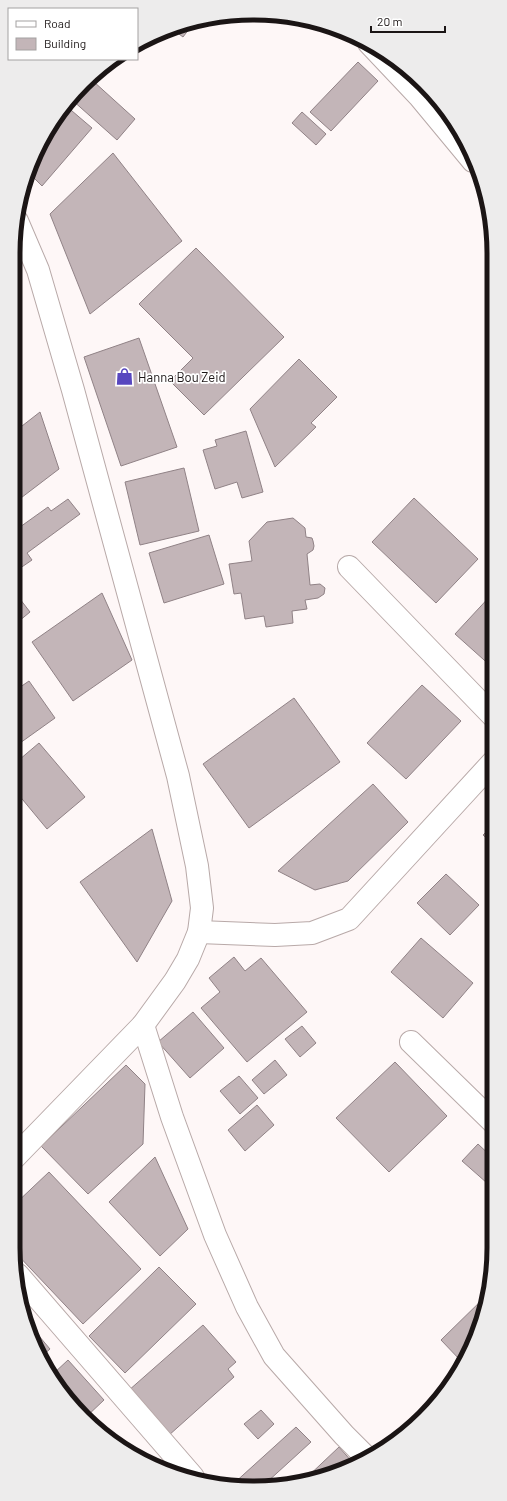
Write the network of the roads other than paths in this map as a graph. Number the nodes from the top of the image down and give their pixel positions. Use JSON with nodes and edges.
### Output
{"nodes":[{"id":1,"x":386,"y":61,"type":"edge"},
{"id":2,"x":461,"y":147,"type":"edge"},
{"id":3,"x":21,"y":230,"type":"edge"},
{"id":4,"x":349,"y":567,"type":"dead end"},
{"id":5,"x":487,"y":710,"type":"edge"},
{"id":6,"x":487,"y":769,"type":"edge"},
{"id":7,"x":199,"y":932,"type":"junction"},
{"id":8,"x":143,"y":1025,"type":"junction"},
{"id":9,"x":411,"y":1042,"type":"dead end"},
{"id":10,"x":487,"y":1116,"type":"edge"},
{"id":11,"x":20,"y":1152,"type":"edge"},
{"id":12,"x":22,"y":1280,"type":"edge"},
{"id":13,"x":363,"y":1454,"type":"edge"},
{"id":14,"x":188,"y":1472,"type":"edge"}],
"edges":[{"from":1,"to":2,"type":"street"},
{"from":3,"to":7,"type":"street"},
{"from":4,"to":5,"type":"street"},
{"from":6,"to":7,"type":"street"},
{"from":7,"to":8,"type":"street"},
{"from":8,"to":11,"type":"street"},
{"from":8,"to":13,"type":"street"},
{"from":9,"to":10,"type":"street"},
{"from":12,"to":14,"type":"street"}]}
